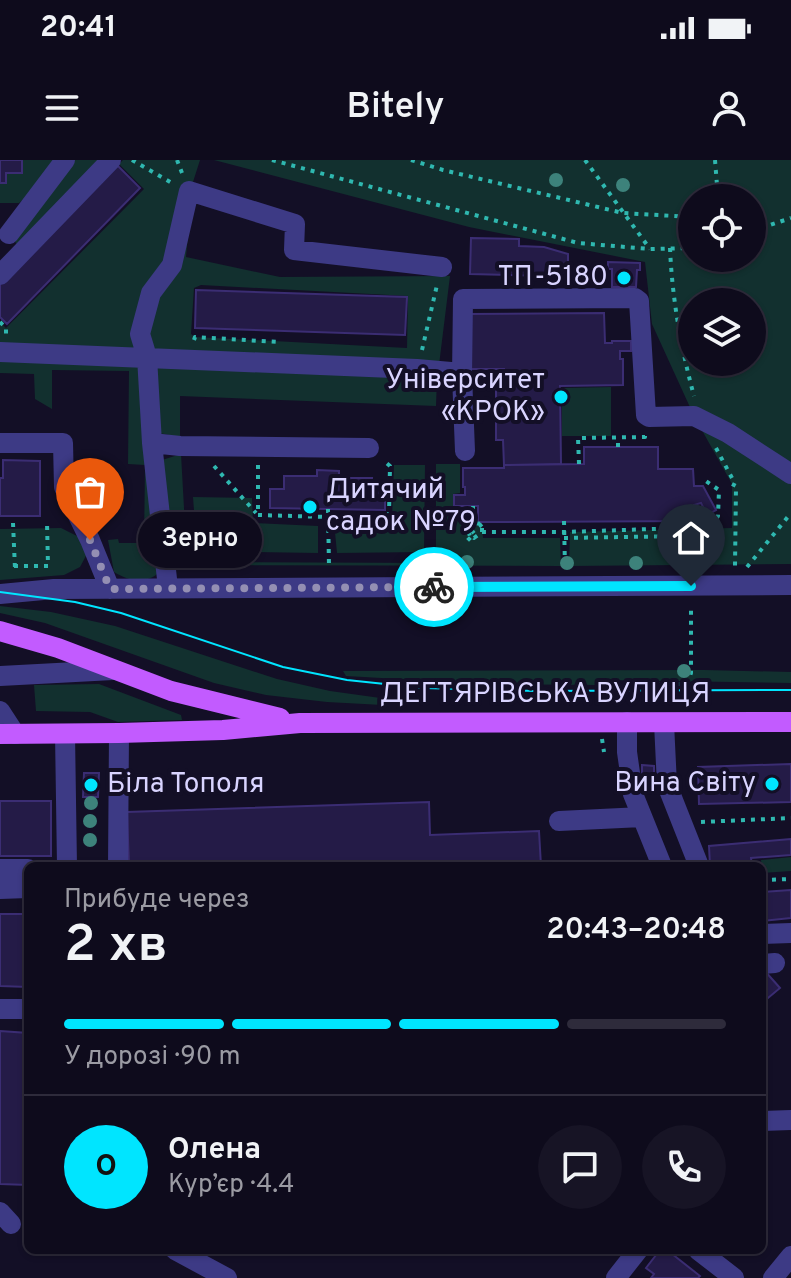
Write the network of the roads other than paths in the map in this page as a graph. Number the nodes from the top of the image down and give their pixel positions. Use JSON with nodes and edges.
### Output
{"nodes":[{"id":1,"x":65,"y":160,"type":"edge"},
{"id":2,"x":111,"y":160,"type":"edge"},
{"id":3,"x":9,"y":234,"type":"dead end"},
{"id":4,"x":442,"y":267,"type":"road end"},
{"id":5,"x":0,"y":275,"type":"edge"},
{"id":6,"x":0,"y":352,"type":"edge"},
{"id":7,"x":147,"y":357,"type":"junction"},
{"id":8,"x":462,"y":373,"type":"junction"},
{"id":9,"x":0,"y":443,"type":"edge"},
{"id":10,"x":152,"y":443,"type":"junction"},
{"id":11,"x":369,"y":448,"type":"road end"},
{"id":12,"x":465,"y":451,"type":"dead end"},
{"id":13,"x":791,"y":474,"type":"edge"},
{"id":14,"x":791,"y":585,"type":"edge"},
{"id":15,"x":168,"y":588,"type":"junction"},
{"id":16,"x":110,"y":589,"type":"junction"},
{"id":17,"x":0,"y":594,"type":"edge"},
{"id":18,"x":0,"y":631,"type":"edge"},
{"id":19,"x":113,"y":670,"type":"junction"},
{"id":20,"x":0,"y":676,"type":"edge"},
{"id":21,"x":0,"y":711,"type":"edge"},
{"id":22,"x":627,"y":722,"type":"junction"},
{"id":23,"x":791,"y":722,"type":"edge"},
{"id":24,"x":300,"y":723,"type":"junction"},
{"id":25,"x":664,"y":723,"type":"junction"},
{"id":26,"x":119,"y":733,"type":"junction"},
{"id":27,"x":7,"y":734,"type":"edge"},
{"id":28,"x":65,"y":734,"type":"junction"},
{"id":29,"x":642,"y":817,"type":"junction"},
{"id":30,"x":559,"y":821,"type":"dead end"},
{"id":31,"x":67,"y":862,"type":"edge"},
{"id":32,"x":118,"y":862,"type":"edge"},
{"id":33,"x":660,"y":862,"type":"edge"},
{"id":34,"x":697,"y":862,"type":"edge"},
{"id":35,"x":0,"y":869,"type":"edge"},
{"id":36,"x":24,"y":869,"type":"edge"},
{"id":37,"x":24,"y":888,"type":"edge"},
{"id":38,"x":0,"y":889,"type":"edge"},
{"id":39,"x":791,"y":933,"type":"edge"},
{"id":40,"x":766,"y":934,"type":"edge"},
{"id":41,"x":0,"y":1009,"type":"edge"},
{"id":42,"x":24,"y":1009,"type":"edge"},
{"id":43,"x":791,"y":1120,"type":"edge"},
{"id":44,"x":766,"y":1121,"type":"edge"},
{"id":45,"x":182,"y":1254,"type":"edge"},
{"id":46,"x":635,"y":1254,"type":"edge"},
{"id":47,"x":703,"y":1254,"type":"edge"},
{"id":48,"x":791,"y":1256,"type":"edge"},
{"id":49,"x":227,"y":1278,"type":"edge"},
{"id":50,"x":616,"y":1278,"type":"edge"},
{"id":51,"x":734,"y":1278,"type":"edge"},
{"id":52,"x":773,"y":1278,"type":"edge"}],
"edges":[{"from":1,"to":3,"type":"street"},
{"from":2,"to":5,"type":"street"},
{"from":4,"to":7,"type":"street"},
{"from":6,"to":7,"type":"street"},
{"from":7,"to":8,"type":"street"},
{"from":7,"to":10,"type":"street"},
{"from":8,"to":12,"type":"street"},
{"from":8,"to":13,"type":"street"},
{"from":9,"to":16,"type":"street"},
{"from":10,"to":11,"type":"street"},
{"from":10,"to":15,"type":"street"},
{"from":14,"to":15,"type":"street"},
{"from":15,"to":16,"type":"street"},
{"from":16,"to":17,"type":"street"},
{"from":18,"to":19,"type":"main road","name":"ДЕГТЯРІВСЬКА ВУЛИЦЯ"},
{"from":19,"to":20,"type":"street"},
{"from":19,"to":24,"type":"main road","name":"ДЕГТЯРІВСЬКА ВУЛИЦЯ"},
{"from":21,"to":27,"type":"street"},
{"from":22,"to":24,"type":"main road","name":"ДЕГТЯРІВСЬКА ВУЛИЦЯ"},
{"from":22,"to":25,"type":"main road","name":"ДЕГТЯРІВСЬКА ВУЛИЦЯ"},
{"from":22,"to":29,"type":"street"},
{"from":23,"to":25,"type":"main road","name":"ДЕГТЯРІВСЬКА ВУЛИЦЯ"},
{"from":24,"to":26,"type":"main road","name":"ДЕГТЯРІВСЬКА ВУЛИЦЯ"},
{"from":25,"to":34,"type":"street"},
{"from":26,"to":28,"type":"main road","name":"ДЕГТЯРІВСЬКА ВУЛИЦЯ"},
{"from":26,"to":32,"type":"street"},
{"from":27,"to":28,"type":"main road","name":"ДЕГТЯРІВСЬКА ВУЛИЦЯ"},
{"from":28,"to":31,"type":"street"},
{"from":29,"to":30,"type":"street"},
{"from":29,"to":33,"type":"street"},
{"from":35,"to":36,"type":"street"},
{"from":37,"to":38,"type":"street"},
{"from":39,"to":40,"type":"street"},
{"from":41,"to":42,"type":"street"},
{"from":43,"to":44,"type":"street"},
{"from":45,"to":49,"type":"street"},
{"from":46,"to":50,"type":"street"},
{"from":47,"to":51,"type":"street"},
{"from":48,"to":52,"type":"street"}]}
